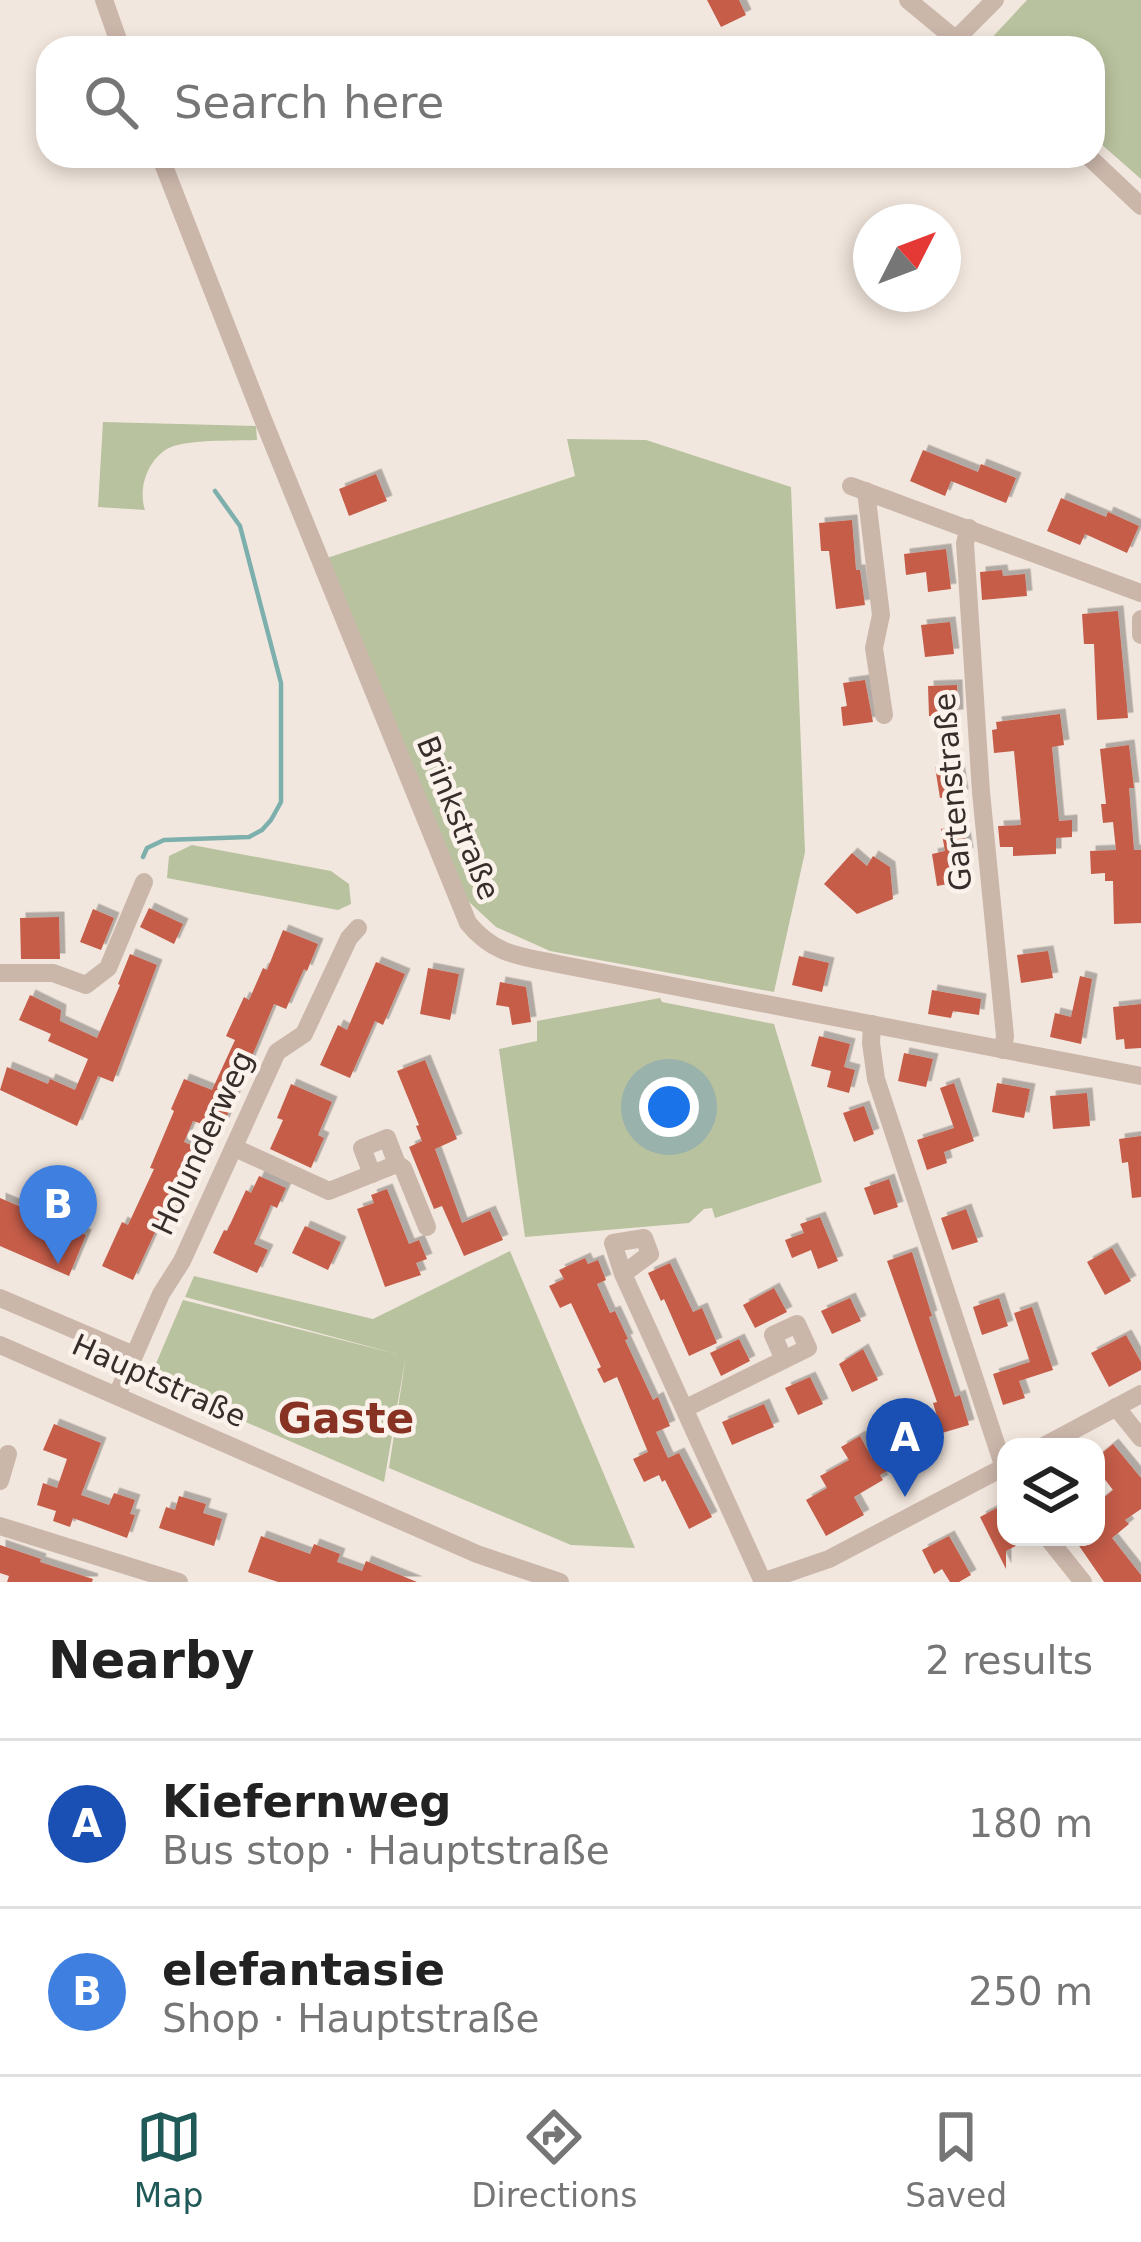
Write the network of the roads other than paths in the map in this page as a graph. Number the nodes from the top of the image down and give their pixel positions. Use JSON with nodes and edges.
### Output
{"nodes":[{"id":1,"x":104,"y":0,"type":"edge"},
{"id":2,"x":908,"y":0,"type":"edge"},
{"id":3,"x":995,"y":0,"type":"edge"},
{"id":4,"x":117,"y":36,"type":"edge"},
{"id":5,"x":951,"y":36,"type":"edge"},
{"id":6,"x":967,"y":36,"type":"edge"},
{"id":7,"x":165,"y":168,"type":"edge"},
{"id":8,"x":1101,"y":168,"type":"edge"},
{"id":9,"x":1141,"y":206,"type":"edge"},
{"id":10,"x":969,"y":528,"type":"junction"},
{"id":11,"x":1141,"y":593,"type":"edge"},
{"id":12,"x":1141,"y":620,"type":"edge"},
{"id":13,"x":1141,"y":635,"type":"edge"},
{"id":14,"x":884,"y":715,"type":"dead end"},
{"id":15,"x":144,"y":882,"type":"dead end"},
{"id":16,"x":358,"y":928,"type":"dead end"},
{"id":17,"x":0,"y":974,"type":"edge"},
{"id":18,"x":872,"y":1024,"type":"junction"},
{"id":19,"x":1003,"y":1051,"type":"junction"},
{"id":20,"x":1141,"y":1076,"type":"edge"},
{"id":21,"x":235,"y":1148,"type":"junction"},
{"id":22,"x":397,"y":1164,"type":"junction"},
{"id":23,"x":372,"y":1174,"type":"junction"},
{"id":24,"x":427,"y":1227,"type":"dead end"},
{"id":25,"x":623,"y":1274,"type":"dead end"},
{"id":26,"x":0,"y":1298,"type":"edge"},
{"id":27,"x":0,"y":1345,"type":"edge"},
{"id":28,"x":134,"y":1355,"type":"junction"},
{"id":29,"x":784,"y":1360,"type":"dead end"},
{"id":30,"x":1141,"y":1394,"type":"edge"},
{"id":31,"x":117,"y":1395,"type":"junction"},
{"id":32,"x":1116,"y":1407,"type":"junction"},
{"id":33,"x":686,"y":1408,"type":"junction"},
{"id":34,"x":1059,"y":1438,"type":"edge"},
{"id":35,"x":1141,"y":1438,"type":"edge"},
{"id":36,"x":997,"y":1446,"type":"edge"},
{"id":37,"x":8,"y":1454,"type":"dead end"},
{"id":38,"x":997,"y":1474,"type":"edge"},
{"id":39,"x":0,"y":1481,"type":"edge"},
{"id":40,"x":0,"y":1526,"type":"edge"},
{"id":41,"x":1054,"y":1546,"type":"edge"},
{"id":42,"x":179,"y":1582,"type":"edge"},
{"id":43,"x":560,"y":1582,"type":"edge"},
{"id":44,"x":763,"y":1582,"type":"edge"},
{"id":45,"x":1083,"y":1582,"type":"edge"}],
"edges":[{"from":1,"to":4,"type":"street"},
{"from":2,"to":5,"type":"street"},
{"from":3,"to":6,"type":"street"},
{"from":7,"to":18,"type":"street","name":"Brinkstraße"},
{"from":8,"to":9,"type":"street"},
{"from":10,"to":11,"type":"street"},
{"from":10,"to":14,"type":"street"},
{"from":10,"to":19,"type":"street","name":"Gartenstraße"},
{"from":12,"to":13,"type":"street"},
{"from":15,"to":17,"type":"street"},
{"from":16,"to":21,"type":"street","name":"Holunderweg"},
{"from":18,"to":19,"type":"street","name":"Brinkstraße"},
{"from":18,"to":36,"type":"street"},
{"from":19,"to":20,"type":"street","name":"Brinkstraße"},
{"from":21,"to":23,"type":"street"},
{"from":21,"to":28,"type":"street","name":"Holunderweg"},
{"from":22,"to":23,"type":"street"},
{"from":22,"to":23,"type":"street"},
{"from":22,"to":24,"type":"street"},
{"from":25,"to":33,"type":"street"},
{"from":26,"to":28,"type":"street"},
{"from":27,"to":31,"type":"street","name":"Hauptstraße"},
{"from":28,"to":31,"type":"street","name":"Holunderweg"},
{"from":29,"to":33,"type":"street"},
{"from":30,"to":32,"type":"street"},
{"from":31,"to":43,"type":"street","name":"Hauptstraße"},
{"from":32,"to":34,"type":"street"},
{"from":32,"to":35,"type":"street"},
{"from":33,"to":44,"type":"street"},
{"from":37,"to":39,"type":"street"},
{"from":38,"to":44,"type":"street"},
{"from":40,"to":42,"type":"street"},
{"from":41,"to":45,"type":"street"}]}
